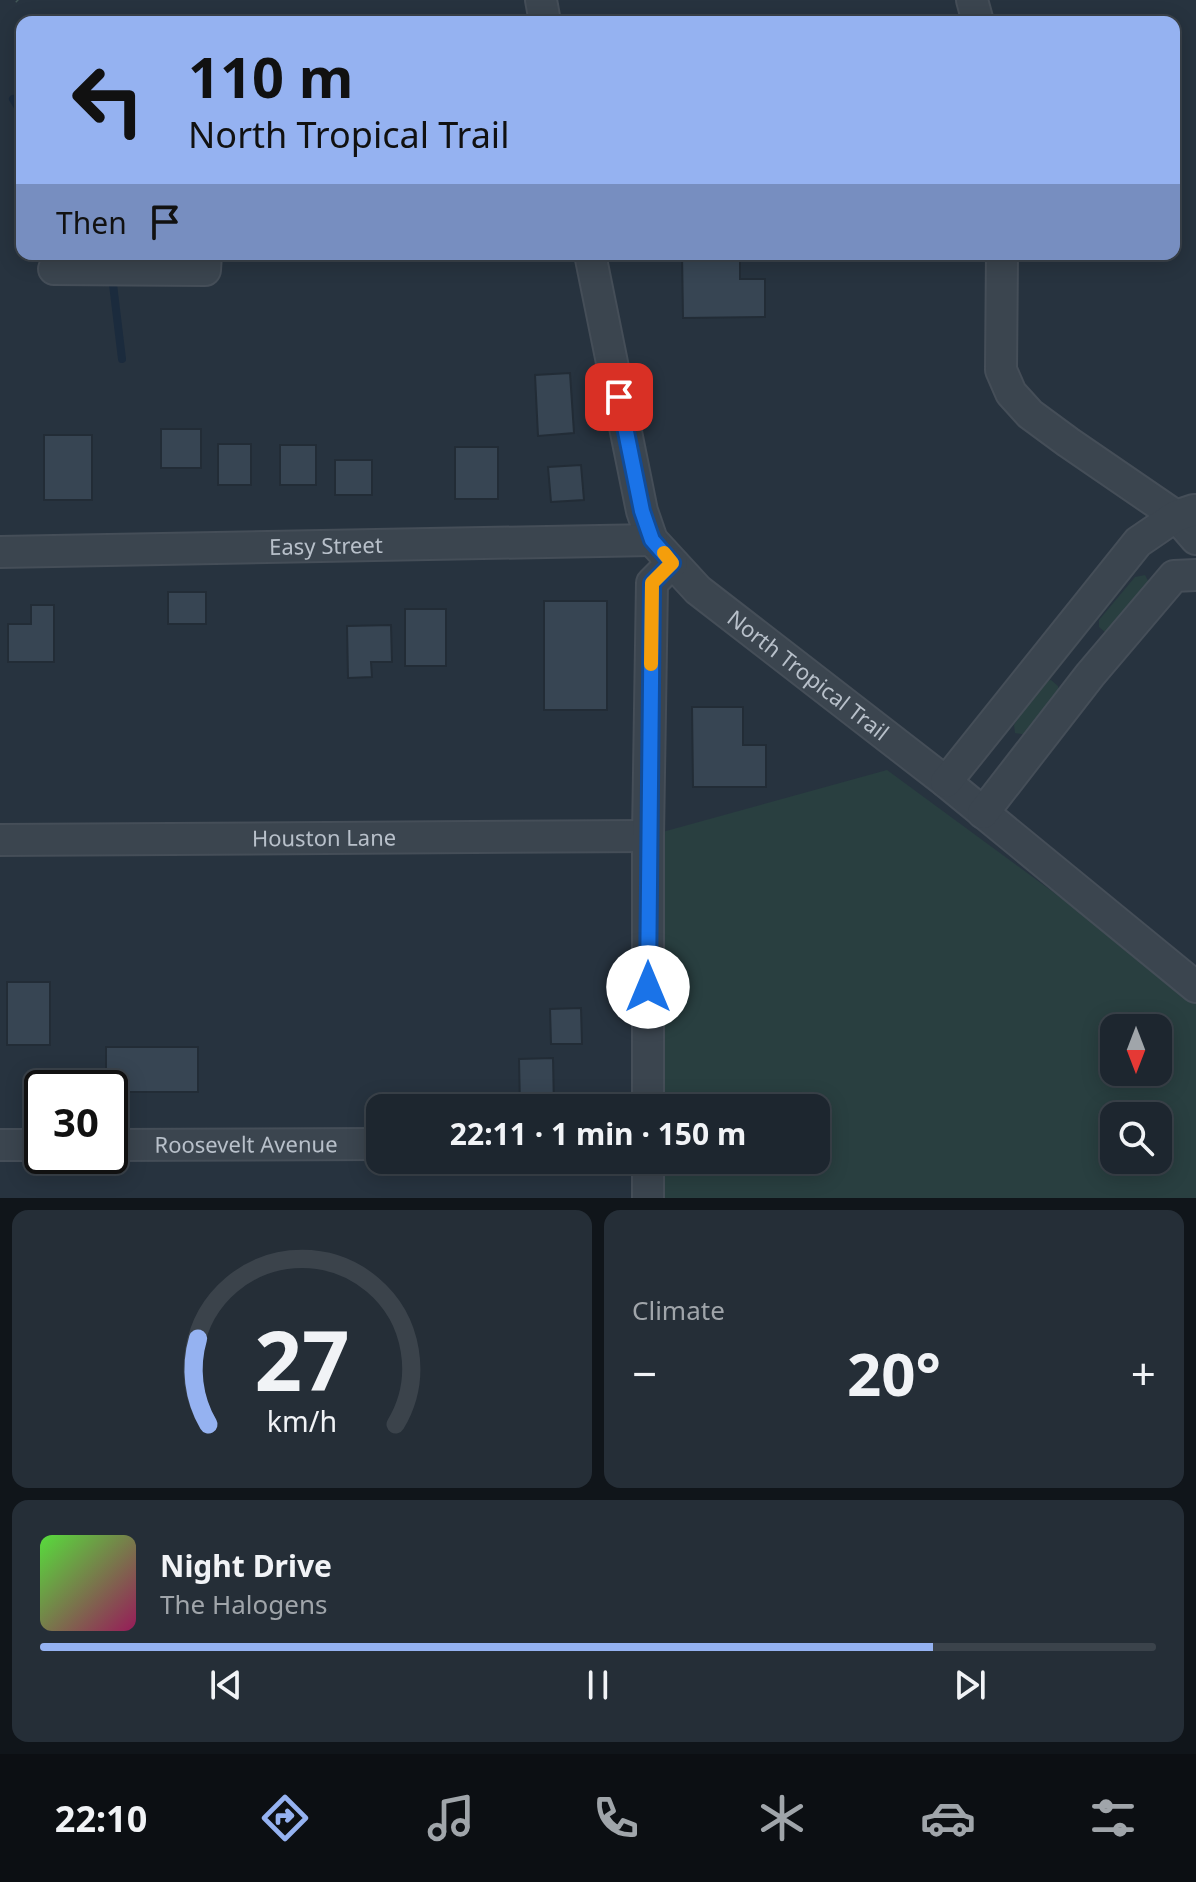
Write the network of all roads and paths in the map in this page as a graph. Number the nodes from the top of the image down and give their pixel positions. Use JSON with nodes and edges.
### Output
{"nodes":[{"id":1,"x":206,"y":260,"type":"edge"},
{"id":2,"x":591,"y":260,"type":"edge"},
{"id":3,"x":1002,"y":260,"type":"edge"},
{"id":4,"x":54,"y":269,"type":"dead end"},
{"id":5,"x":1186,"y":512,"type":"edge"},
{"id":6,"x":1196,"y":539,"type":"edge"},
{"id":7,"x":652,"y":540,"type":"junction"},
{"id":8,"x":0,"y":552,"type":"edge"},
{"id":9,"x":672,"y":563,"type":"junction"},
{"id":10,"x":1196,"y":575,"type":"edge"},
{"id":11,"x":1055,"y":643,"type":"junction"},
{"id":12,"x":1090,"y":675,"type":"junction"},
{"id":13,"x":946,"y":782,"type":"junction"},
{"id":14,"x":983,"y":813,"type":"junction"},
{"id":15,"x":648,"y":836,"type":"junction"},
{"id":16,"x":0,"y":840,"type":"edge"},
{"id":17,"x":1196,"y":987,"type":"edge"},
{"id":18,"x":648,"y":1094,"type":"edge"},
{"id":19,"x":366,"y":1144,"type":"edge"},
{"id":20,"x":0,"y":1145,"type":"edge"},
{"id":21,"x":24,"y":1145,"type":"edge"},
{"id":22,"x":128,"y":1145,"type":"edge"},
{"id":23,"x":648,"y":1174,"type":"edge"},
{"id":24,"x":648,"y":1198,"type":"edge"}],
"edges":[{"from":1,"to":4,"type":"street"},
{"from":2,"to":7,"type":"street","name":"North Tropical Trail"},
{"from":3,"to":5,"type":"street"},
{"from":5,"to":6,"type":"street"},
{"from":5,"to":11,"type":"street"},
{"from":7,"to":8,"type":"street","name":"Easy Street"},
{"from":7,"to":9,"type":"street","name":"North Tropical Trail"},
{"from":9,"to":13,"type":"street","name":"North Tropical Trail"},
{"from":9,"to":15,"type":"street"},
{"from":10,"to":12,"type":"street"},
{"from":11,"to":12,"type":"street"},
{"from":11,"to":13,"type":"street"},
{"from":12,"to":14,"type":"street"},
{"from":13,"to":14,"type":"street","name":"North Tropical Trail"},
{"from":14,"to":17,"type":"street","name":"North Tropical Trail"},
{"from":15,"to":16,"type":"street","name":"Houston Lane"},
{"from":15,"to":18,"type":"street"},
{"from":19,"to":22,"type":"street","name":"Roosevelt Avenue"},
{"from":20,"to":21,"type":"street"},
{"from":23,"to":24,"type":"street"}]}
